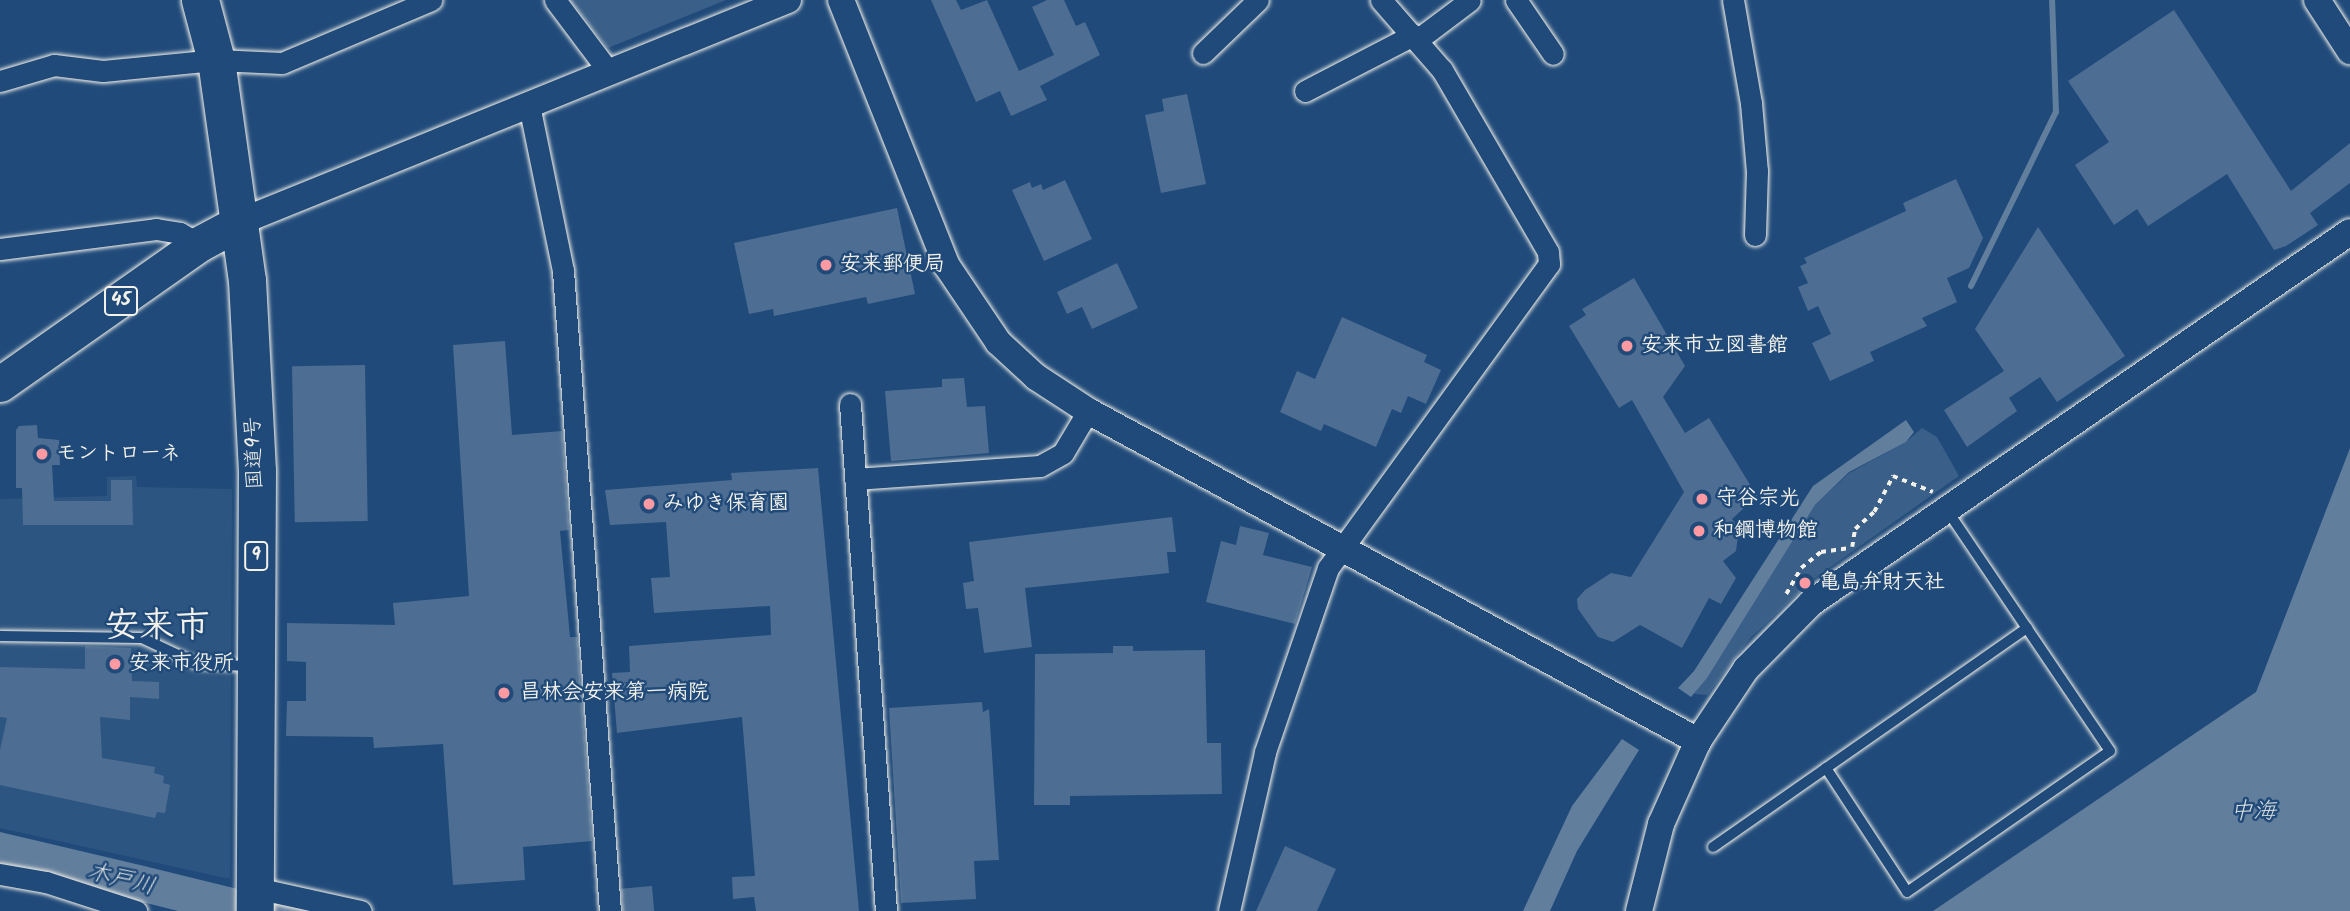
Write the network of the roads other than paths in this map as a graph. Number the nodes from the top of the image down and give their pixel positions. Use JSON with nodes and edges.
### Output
{"nodes":[{"id":1,"x":200,"y":0,"type":"edge"},
{"id":2,"x":431,"y":0,"type":"edge"},
{"id":3,"x":555,"y":0,"type":"edge"},
{"id":4,"x":841,"y":0,"type":"edge"},
{"id":5,"x":1258,"y":0,"type":"edge"},
{"id":6,"x":1381,"y":0,"type":"edge"},
{"id":7,"x":1470,"y":0,"type":"edge"},
{"id":8,"x":1516,"y":0,"type":"edge"},
{"id":9,"x":1733,"y":0,"type":"edge"},
{"id":10,"x":2317,"y":0,"type":"edge"},
{"id":11,"x":774,"y":2,"type":"edge"},
{"id":12,"x":1415,"y":37,"type":"junction"},
{"id":13,"x":2350,"y":51,"type":"edge"},
{"id":14,"x":1203,"y":53,"type":"dead end"},
{"id":15,"x":1553,"y":54,"type":"dead end"},
{"id":16,"x":216,"y":60,"type":"junction"},
{"id":17,"x":609,"y":72,"type":"junction"},
{"id":18,"x":0,"y":81,"type":"edge"},
{"id":19,"x":1305,"y":92,"type":"dead end"},
{"id":20,"x":529,"y":105,"type":"junction"},
{"id":21,"x":242,"y":221,"type":"junction"},
{"id":22,"x":2350,"y":232,"type":"edge"},
{"id":23,"x":1755,"y":235,"type":"dead end"},
{"id":24,"x":199,"y":244,"type":"junction"},
{"id":25,"x":0,"y":249,"type":"edge"},
{"id":26,"x":0,"y":384,"type":"edge"},
{"id":27,"x":850,"y":404,"type":"dead end"},
{"id":28,"x":1088,"y":411,"type":"junction"},
{"id":29,"x":855,"y":480,"type":"junction"},
{"id":30,"x":1941,"y":503,"type":"junction"},
{"id":31,"x":1339,"y":548,"type":"junction"},
{"id":32,"x":2026,"y":628,"type":"junction"},
{"id":33,"x":0,"y":636,"type":"edge"},
{"id":34,"x":255,"y":666,"type":"junction"},
{"id":35,"x":1698,"y":741,"type":"junction"},
{"id":36,"x":1826,"y":768,"type":"junction"},
{"id":37,"x":1713,"y":847,"type":"dead end"},
{"id":38,"x":0,"y":874,"type":"edge"},
{"id":39,"x":256,"y":897,"type":"edge"},
{"id":40,"x":136,"y":911,"type":"edge"},
{"id":41,"x":361,"y":911,"type":"edge"},
{"id":42,"x":610,"y":911,"type":"edge"},
{"id":43,"x":886,"y":911,"type":"edge"},
{"id":44,"x":1229,"y":911,"type":"edge"},
{"id":45,"x":1639,"y":911,"type":"edge"}],
"edges":[{"from":1,"to":16,"type":"highway","name":"国道9号","number":"9"},
{"from":2,"to":16,"type":"street"},
{"from":3,"to":17,"type":"street"},
{"from":4,"to":28,"type":"street"},
{"from":5,"to":14,"type":"street"},
{"from":6,"to":12,"type":"street"},
{"from":7,"to":12,"type":"street"},
{"from":8,"to":15,"type":"street"},
{"from":9,"to":23,"type":"street"},
{"from":10,"to":13,"type":"street"},
{"from":11,"to":17,"type":"street"},
{"from":12,"to":19,"type":"street"},
{"from":12,"to":31,"type":"street"},
{"from":16,"to":18,"type":"street"},
{"from":16,"to":21,"type":"highway","name":"国道9号","number":"9"},
{"from":17,"to":20,"type":"street"},
{"from":20,"to":21,"type":"street"},
{"from":20,"to":42,"type":"street"},
{"from":21,"to":24,"type":"main road","number":"45"},
{"from":21,"to":34,"type":"highway","name":"国道9号","number":"9"},
{"from":22,"to":30,"type":"street"},
{"from":24,"to":25,"type":"street"},
{"from":24,"to":26,"type":"main road","number":"45"},
{"from":27,"to":29,"type":"street"},
{"from":28,"to":29,"type":"street"},
{"from":28,"to":31,"type":"street"},
{"from":29,"to":43,"type":"street"},
{"from":30,"to":32,"type":"lane"},
{"from":30,"to":35,"type":"street"},
{"from":31,"to":35,"type":"street"},
{"from":31,"to":44,"type":"street"},
{"from":32,"to":36,"type":"lane"},
{"from":32,"to":36,"type":"lane"},
{"from":33,"to":34,"type":"lane"},
{"from":34,"to":39,"type":"highway","name":"国道9号","number":"9"},
{"from":35,"to":45,"type":"street"},
{"from":36,"to":37,"type":"lane"},
{"from":38,"to":40,"type":"street"},
{"from":39,"to":41,"type":"street"}]}
